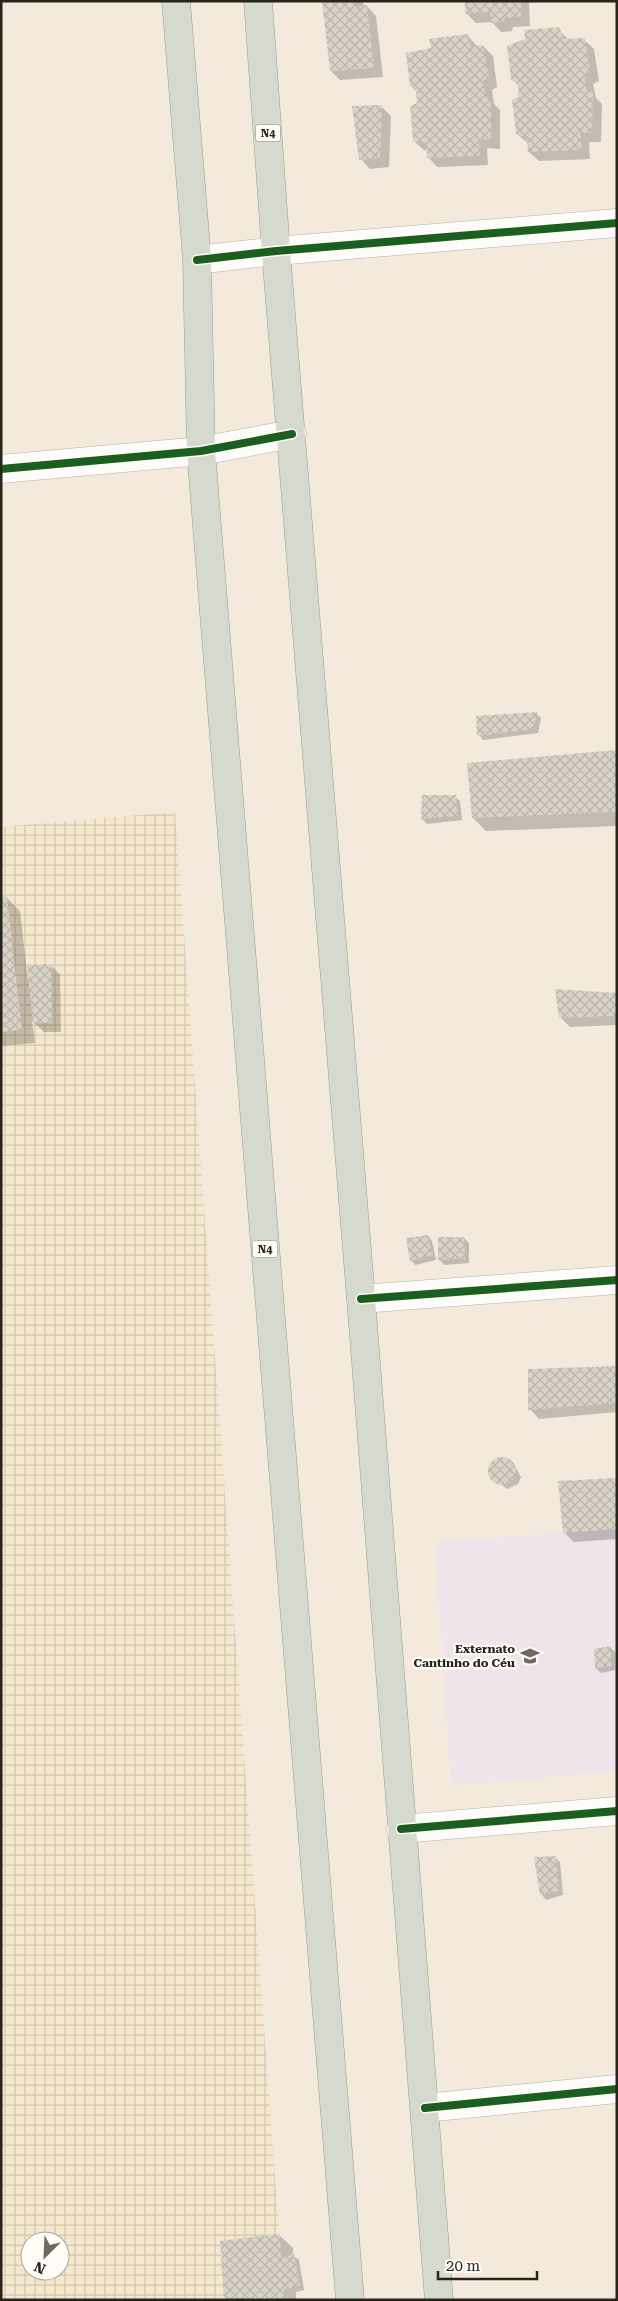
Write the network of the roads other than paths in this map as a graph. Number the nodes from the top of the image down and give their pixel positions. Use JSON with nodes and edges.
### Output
{"nodes":[{"id":1,"x":176,"y":1,"type":"edge"},
{"id":2,"x":258,"y":1,"type":"edge"},
{"id":3,"x":617,"y":223,"type":"edge"},
{"id":4,"x":276,"y":251,"type":"junction"},
{"id":5,"x":197,"y":260,"type":"junction"},
{"id":6,"x":292,"y":434,"type":"junction"},
{"id":7,"x":201,"y":451,"type":"junction"},
{"id":8,"x":1,"y":469,"type":"edge"},
{"id":9,"x":617,"y":1280,"type":"edge"},
{"id":10,"x":361,"y":1299,"type":"junction"},
{"id":11,"x":617,"y":1811,"type":"edge"},
{"id":12,"x":401,"y":1829,"type":"junction"},
{"id":13,"x":617,"y":2089,"type":"edge"},
{"id":14,"x":425,"y":2108,"type":"junction"},
{"id":15,"x":350,"y":2300,"type":"edge"},
{"id":16,"x":439,"y":2300,"type":"edge"}],
"edges":[{"from":1,"to":5,"type":"highway","number":"N4"},
{"from":2,"to":4,"type":"highway","number":"N4"},
{"from":3,"to":4,"type":"street"},
{"from":4,"to":5,"type":"street"},
{"from":4,"to":6,"type":"highway","number":"N4"},
{"from":5,"to":7,"type":"highway","number":"N4"},
{"from":6,"to":7,"type":"street"},
{"from":6,"to":10,"type":"highway","number":"N4"},
{"from":7,"to":8,"type":"street"},
{"from":7,"to":15,"type":"highway","number":"N4"},
{"from":9,"to":10,"type":"street"},
{"from":10,"to":12,"type":"highway","number":"N4"},
{"from":11,"to":12,"type":"street"},
{"from":12,"to":14,"type":"highway","number":"N4"},
{"from":13,"to":14,"type":"street"},
{"from":14,"to":16,"type":"highway","number":"N4"}]}
